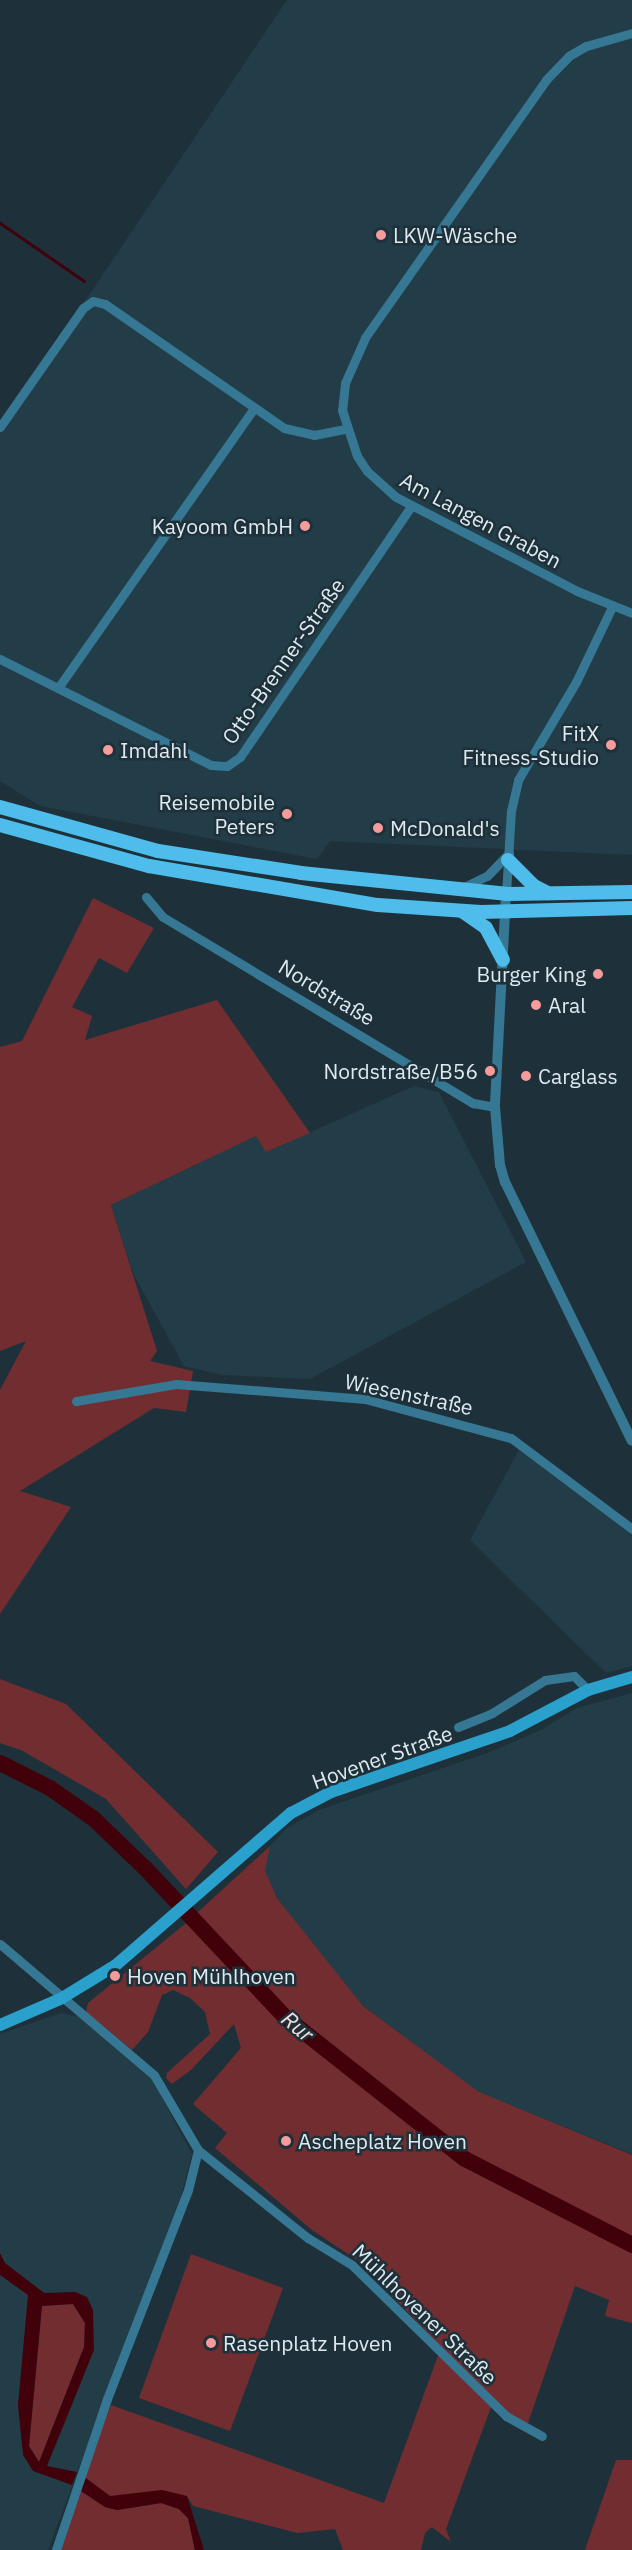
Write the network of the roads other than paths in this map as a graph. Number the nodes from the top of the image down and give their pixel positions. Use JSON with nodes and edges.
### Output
{"nodes":[{"id":1,"x":632,"y":33,"type":"edge"},
{"id":2,"x":253,"y":410,"type":"junction"},
{"id":3,"x":0,"y":427,"type":"edge"},
{"id":4,"x":345,"y":429,"type":"junction"},
{"id":5,"x":411,"y":507,"type":"junction"},
{"id":6,"x":612,"y":607,"type":"junction"},
{"id":7,"x":632,"y":613,"type":"edge"},
{"id":8,"x":0,"y":659,"type":"edge"},
{"id":9,"x":58,"y":688,"type":"junction"},
{"id":10,"x":0,"y":807,"type":"edge"},
{"id":11,"x":0,"y":825,"type":"edge"},
{"id":12,"x":509,"y":856,"type":"junction"},
{"id":13,"x":452,"y":890,"type":"junction"},
{"id":14,"x":632,"y":892,"type":"edge"},
{"id":15,"x":506,"y":894,"type":"junction"},
{"id":16,"x":550,"y":894,"type":"junction"},
{"id":17,"x":146,"y":897,"type":"dead end"},
{"id":18,"x":632,"y":908,"type":"edge"},
{"id":19,"x":462,"y":911,"type":"junction"},
{"id":20,"x":505,"y":912,"type":"junction"},
{"id":21,"x":503,"y":960,"type":"junction"},
{"id":22,"x":495,"y":1107,"type":"junction"},
{"id":23,"x":76,"y":1401,"type":"dead end"},
{"id":24,"x":632,"y":1441,"type":"edge"},
{"id":25,"x":632,"y":1529,"type":"edge"},
{"id":26,"x":632,"y":1677,"type":"edge"},
{"id":27,"x":588,"y":1690,"type":"junction"},
{"id":28,"x":458,"y":1727,"type":"dead end"},
{"id":29,"x":0,"y":1944,"type":"edge"},
{"id":30,"x":62,"y":1998,"type":"junction"},
{"id":31,"x":0,"y":2025,"type":"edge"},
{"id":32,"x":198,"y":2150,"type":"junction"},
{"id":33,"x":542,"y":2436,"type":"dead end"},
{"id":34,"x":56,"y":2550,"type":"edge"}],
"edges":[{"from":1,"to":4,"type":"street"},
{"from":2,"to":3,"type":"street"},
{"from":2,"to":4,"type":"street"},
{"from":2,"to":9,"type":"street"},
{"from":4,"to":5,"type":"street","name":"Am Langen Graben"},
{"from":5,"to":6,"type":"street","name":"Am Langen Graben"},
{"from":5,"to":9,"type":"street","name":"Otto-Brenner-Straße"},
{"from":6,"to":7,"type":"street","name":"Am Langen Graben"},
{"from":6,"to":12,"type":"street"},
{"from":8,"to":9,"type":"street","name":"Otto-Brenner-Straße"},
{"from":10,"to":13,"type":"main road"},
{"from":11,"to":19,"type":"main road"},
{"from":12,"to":13,"type":"street"},
{"from":12,"to":15,"type":"street"},
{"from":12,"to":16,"type":"main road"},
{"from":13,"to":15,"type":"main road"},
{"from":14,"to":16,"type":"main road"},
{"from":15,"to":16,"type":"main road"},
{"from":15,"to":20,"type":"street"},
{"from":17,"to":22,"type":"street","name":"Nordstraße"},
{"from":18,"to":20,"type":"main road"},
{"from":19,"to":20,"type":"main road"},
{"from":19,"to":21,"type":"main road"},
{"from":20,"to":21,"type":"street"},
{"from":21,"to":22,"type":"street"},
{"from":22,"to":24,"type":"street"},
{"from":23,"to":25,"type":"street","name":"Wiesenstraße"},
{"from":26,"to":27,"type":"main road","name":"Hovener Straße"},
{"from":27,"to":28,"type":"street","name":"Hovener Straße"},
{"from":27,"to":30,"type":"main road","name":"Hovener Straße"},
{"from":29,"to":30,"type":"street","name":"Mühlhovener Straße"},
{"from":30,"to":31,"type":"main road","name":"Hovener Straße"},
{"from":30,"to":32,"type":"street","name":"Mühlhovener Straße"},
{"from":32,"to":33,"type":"street","name":"Mühlhovener Straße"},
{"from":32,"to":34,"type":"street"}]}
